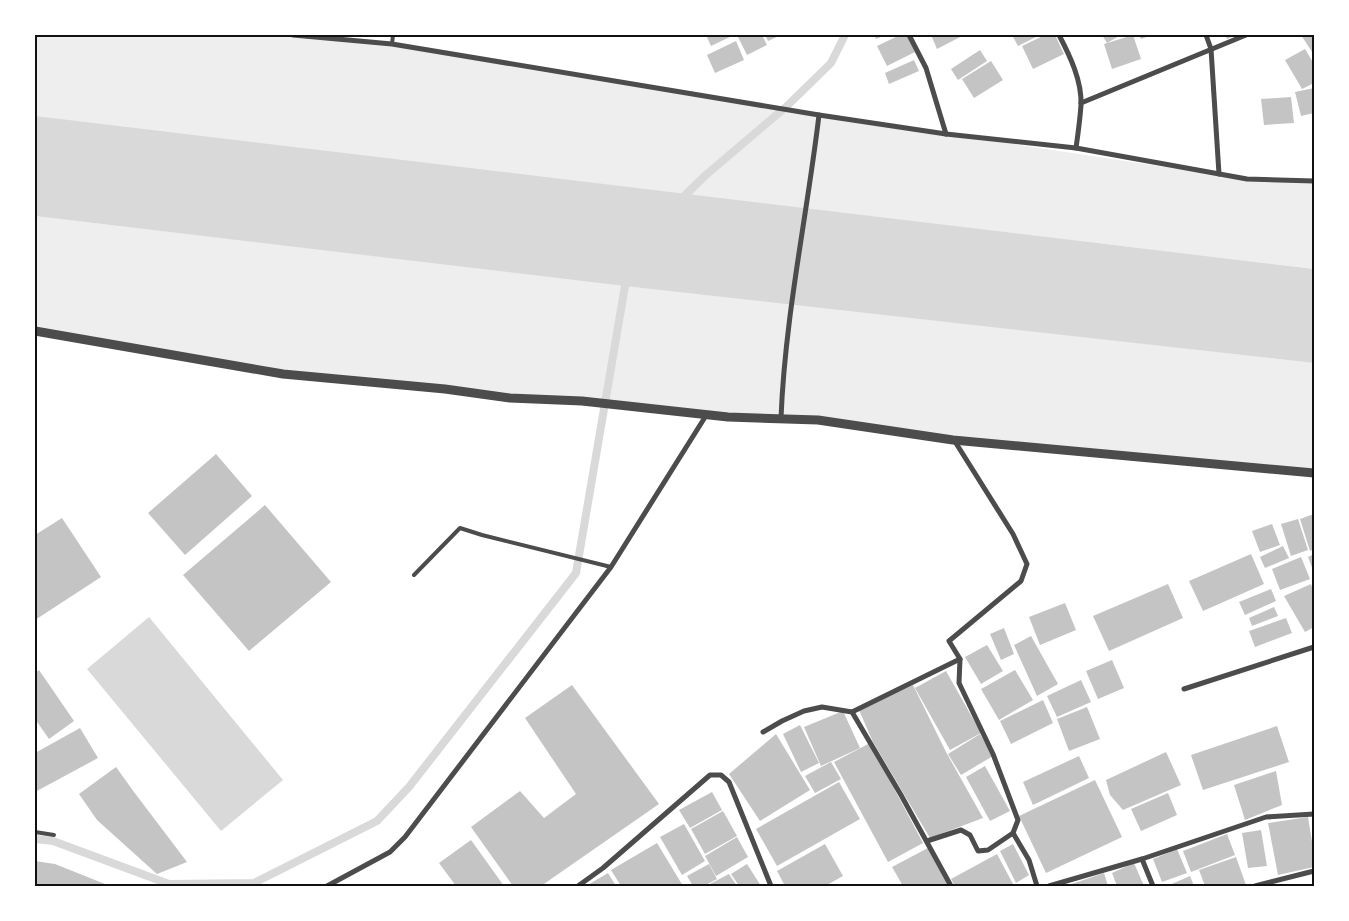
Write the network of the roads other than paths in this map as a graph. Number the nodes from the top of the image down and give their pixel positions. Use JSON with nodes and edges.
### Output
{"nodes":[{"id":1,"x":293,"y":35,"type":"edge"},
{"id":2,"x":393,"y":35,"type":"edge"},
{"id":3,"x":909,"y":35,"type":"edge"},
{"id":4,"x":1059,"y":35,"type":"edge"},
{"id":5,"x":1206,"y":35,"type":"edge"},
{"id":6,"x":1246,"y":35,"type":"edge"},
{"id":7,"x":392,"y":44,"type":"junction"},
{"id":8,"x":1211,"y":50,"type":"junction"},
{"id":9,"x":1081,"y":103,"type":"junction"},
{"id":10,"x":819,"y":115,"type":"junction"},
{"id":11,"x":946,"y":134,"type":"junction"},
{"id":12,"x":1076,"y":148,"type":"junction"},
{"id":13,"x":1219,"y":174,"type":"junction"},
{"id":14,"x":1314,"y":181,"type":"edge"},
{"id":15,"x":35,"y":331,"type":"edge"},
{"id":16,"x":707,"y":414,"type":"junction"},
{"id":17,"x":781,"y":418,"type":"junction"},
{"id":18,"x":953,"y":440,"type":"junction"},
{"id":19,"x":1314,"y":473,"type":"edge"},
{"id":20,"x":611,"y":567,"type":"junction"},
{"id":21,"x":414,"y":576,"type":"dead end"},
{"id":22,"x":1314,"y":647,"type":"edge"},
{"id":23,"x":960,"y":659,"type":"junction"},
{"id":24,"x":1184,"y":689,"type":"dead end"},
{"id":25,"x":852,"y":712,"type":"junction"},
{"id":26,"x":763,"y":732,"type":"dead end"},
{"id":27,"x":1314,"y":814,"type":"edge"},
{"id":28,"x":35,"y":832,"type":"edge"},
{"id":29,"x":1014,"y":833,"type":"junction"},
{"id":30,"x":54,"y":836,"type":"dead end"},
{"id":31,"x":927,"y":842,"type":"junction"},
{"id":32,"x":1142,"y":859,"type":"junction"},
{"id":33,"x":1314,"y":871,"type":"edge"},
{"id":34,"x":327,"y":886,"type":"edge"},
{"id":35,"x":578,"y":886,"type":"edge"},
{"id":36,"x":771,"y":886,"type":"edge"},
{"id":37,"x":950,"y":886,"type":"edge"},
{"id":38,"x":1037,"y":886,"type":"edge"},
{"id":39,"x":1050,"y":886,"type":"edge"},
{"id":40,"x":1153,"y":886,"type":"edge"},
{"id":41,"x":1255,"y":886,"type":"edge"}],
"edges":[{"from":1,"to":7,"type":"street"},
{"from":2,"to":7,"type":"lane"},
{"from":3,"to":11,"type":"street"},
{"from":4,"to":9,"type":"street"},
{"from":5,"to":8,"type":"street"},
{"from":6,"to":8,"type":"street"},
{"from":7,"to":10,"type":"street"},
{"from":8,"to":9,"type":"street"},
{"from":8,"to":13,"type":"street"},
{"from":9,"to":12,"type":"street"},
{"from":10,"to":11,"type":"street"},
{"from":10,"to":17,"type":"street"},
{"from":11,"to":12,"type":"street"},
{"from":12,"to":13,"type":"street"},
{"from":13,"to":14,"type":"street"},
{"from":15,"to":16,"type":"street"},
{"from":16,"to":17,"type":"street"},
{"from":16,"to":20,"type":"street"},
{"from":17,"to":18,"type":"street"},
{"from":18,"to":19,"type":"street"},
{"from":18,"to":23,"type":"street"},
{"from":20,"to":21,"type":"lane"},
{"from":20,"to":34,"type":"street"},
{"from":22,"to":24,"type":"street"},
{"from":23,"to":25,"type":"street"},
{"from":23,"to":29,"type":"street"},
{"from":25,"to":26,"type":"street"},
{"from":25,"to":31,"type":"street"},
{"from":27,"to":32,"type":"street"},
{"from":28,"to":30,"type":"lane"},
{"from":29,"to":31,"type":"street"},
{"from":29,"to":38,"type":"street"},
{"from":31,"to":37,"type":"street"},
{"from":32,"to":39,"type":"street"},
{"from":32,"to":40,"type":"street"},
{"from":33,"to":41,"type":"street"},
{"from":35,"to":36,"type":"street"}]}
